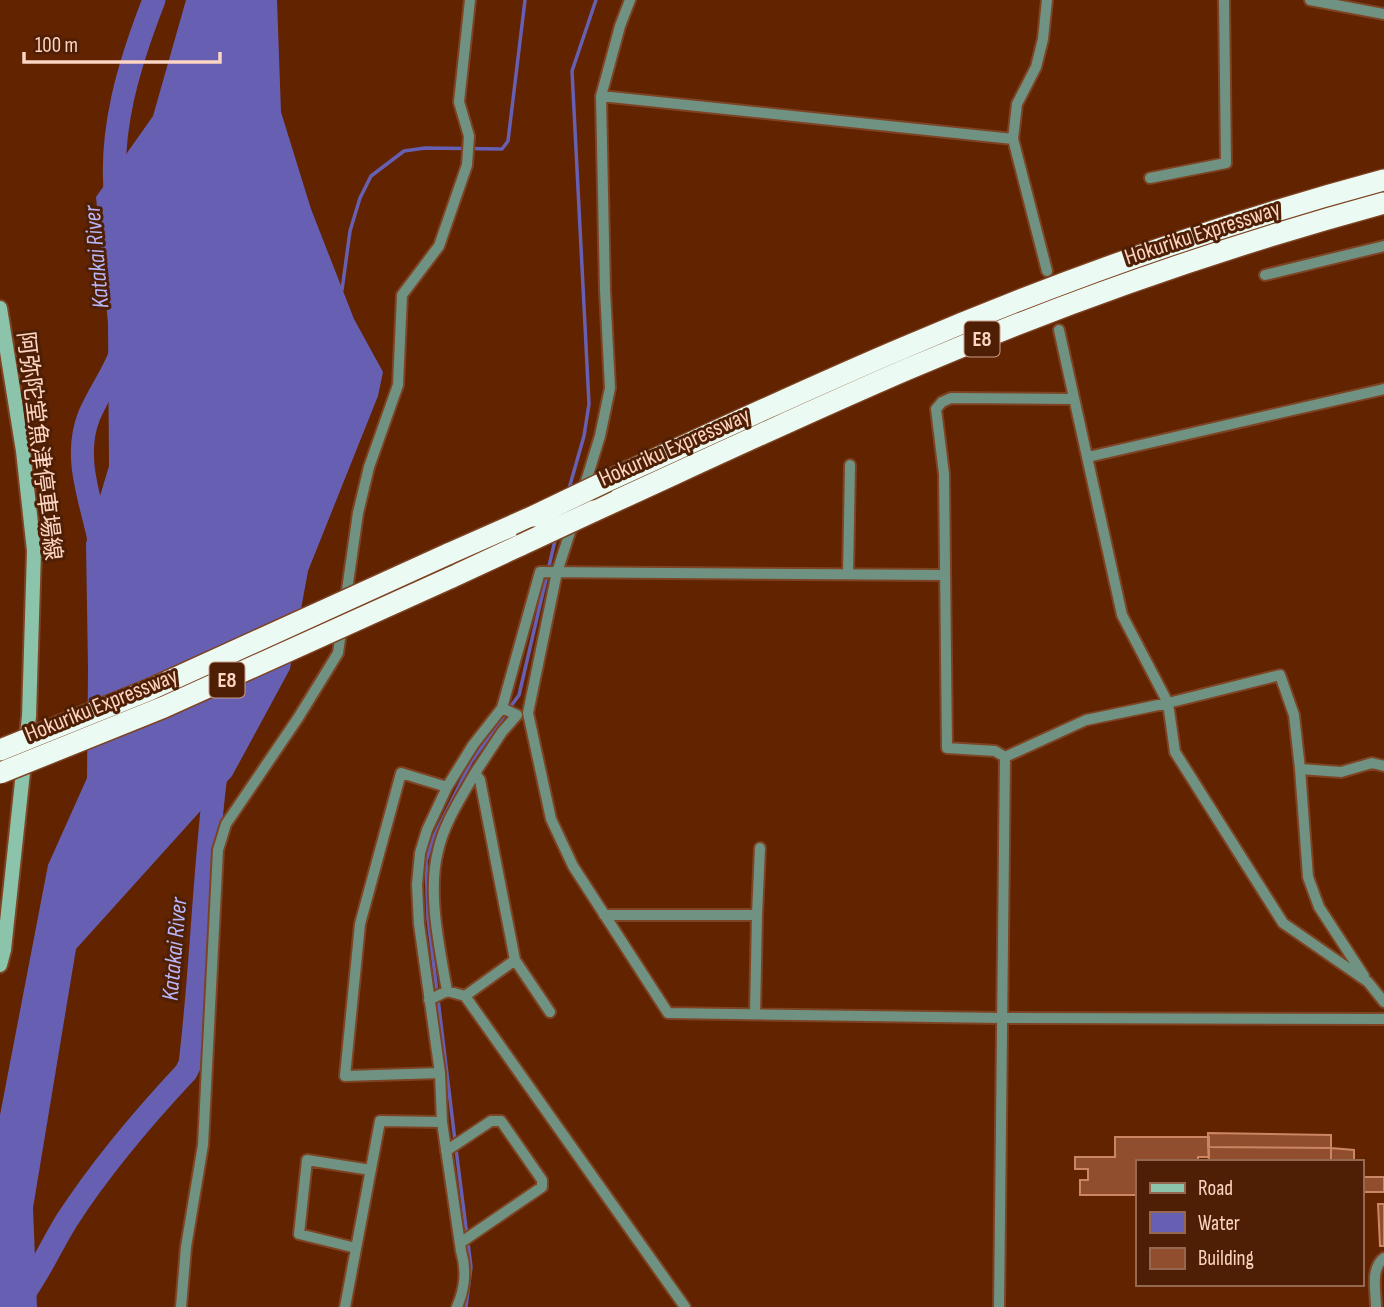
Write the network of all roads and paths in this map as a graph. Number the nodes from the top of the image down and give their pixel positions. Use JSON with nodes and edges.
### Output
{"nodes":[{"id":1,"x":470,"y":0,"type":"edge"},
{"id":2,"x":630,"y":0,"type":"edge"},
{"id":3,"x":1047,"y":0,"type":"edge"},
{"id":4,"x":1224,"y":0,"type":"edge"},
{"id":5,"x":1310,"y":0,"type":"edge"},
{"id":6,"x":1384,"y":14,"type":"edge"},
{"id":7,"x":601,"y":96,"type":"junction"},
{"id":8,"x":1013,"y":139,"type":"junction"},
{"id":9,"x":1150,"y":178,"type":"dead end"},
{"id":10,"x":1384,"y":180,"type":"edge"},
{"id":11,"x":1384,"y":203,"type":"edge"},
{"id":12,"x":1384,"y":246,"type":"edge"},
{"id":13,"x":1046,"y":271,"type":"dead end"},
{"id":14,"x":1265,"y":275,"type":"dead end"},
{"id":15,"x":0,"y":308,"type":"edge"},
{"id":16,"x":1059,"y":330,"type":"dead end"},
{"id":17,"x":1384,"y":389,"type":"edge"},
{"id":18,"x":1074,"y":399,"type":"junction"},
{"id":19,"x":1088,"y":457,"type":"junction"},
{"id":20,"x":850,"y":466,"type":"dead end"},
{"id":21,"x":557,"y":572,"type":"junction"},
{"id":22,"x":849,"y":574,"type":"junction"},
{"id":23,"x":945,"y":575,"type":"junction"},
{"id":24,"x":1168,"y":703,"type":"junction"},
{"id":25,"x":502,"y":708,"type":"junction"},
{"id":26,"x":523,"y":714,"type":"junction"},
{"id":27,"x":0,"y":750,"type":"edge"},
{"id":28,"x":1005,"y":757,"type":"junction"},
{"id":29,"x":1384,"y":766,"type":"edge"},
{"id":30,"x":1300,"y":769,"type":"junction"},
{"id":31,"x":0,"y":773,"type":"edge"},
{"id":32,"x":475,"y":773,"type":"junction"},
{"id":33,"x":447,"y":787,"type":"junction"},
{"id":34,"x":760,"y":848,"type":"dead end"},
{"id":35,"x":4,"y":902,"type":"edge"},
{"id":36,"x":604,"y":915,"type":"junction"},
{"id":37,"x":757,"y":915,"type":"junction"},
{"id":38,"x":515,"y":960,"type":"junction"},
{"id":39,"x":0,"y":965,"type":"edge"},
{"id":40,"x":1368,"y":982,"type":"junction"},
{"id":41,"x":447,"y":991,"type":"junction"},
{"id":42,"x":466,"y":996,"type":"junction"},
{"id":43,"x":429,"y":1000,"type":"junction"},
{"id":44,"x":1384,"y":1002,"type":"edge"},
{"id":45,"x":550,"y":1012,"type":"dead end"},
{"id":46,"x":755,"y":1014,"type":"junction"},
{"id":47,"x":1002,"y":1018,"type":"junction"},
{"id":48,"x":1384,"y":1019,"type":"edge"},
{"id":49,"x":440,"y":1073,"type":"junction"},
{"id":50,"x":442,"y":1122,"type":"junction"},
{"id":51,"x":446,"y":1151,"type":"junction"},
{"id":52,"x":371,"y":1170,"type":"junction"},
{"id":53,"x":460,"y":1243,"type":"junction"},
{"id":54,"x":356,"y":1248,"type":"junction"},
{"id":55,"x":1384,"y":1258,"type":"edge"},
{"id":56,"x":181,"y":1307,"type":"edge"},
{"id":57,"x":345,"y":1307,"type":"edge"},
{"id":58,"x":457,"y":1307,"type":"edge"},
{"id":59,"x":685,"y":1307,"type":"edge"},
{"id":60,"x":999,"y":1307,"type":"edge"},
{"id":61,"x":1376,"y":1307,"type":"edge"}],
"edges":[{"from":1,"to":56,"type":"street"},
{"from":2,"to":7,"type":"street"},
{"from":3,"to":8,"type":"street"},
{"from":4,"to":9,"type":"street"},
{"from":5,"to":6,"type":"street"},
{"from":7,"to":8,"type":"street"},
{"from":7,"to":21,"type":"street"},
{"from":8,"to":13,"type":"street"},
{"from":10,"to":27,"type":"highway","name":"Hokuriku Expressway","number":"E8","bridge":true},
{"from":11,"to":31,"type":"highway","name":"Hokuriku Expressway","number":"E8","bridge":true},
{"from":12,"to":14,"type":"street"},
{"from":15,"to":35,"type":"main road","name":"阿弥陀堂魚津停車場線"},
{"from":16,"to":18,"type":"street"},
{"from":17,"to":19,"type":"street"},
{"from":18,"to":19,"type":"street"},
{"from":18,"to":23,"type":"street"},
{"from":19,"to":24,"type":"street"},
{"from":20,"to":22,"type":"street"},
{"from":21,"to":22,"type":"street"},
{"from":21,"to":25,"type":"street"},
{"from":21,"to":26,"type":"street"},
{"from":22,"to":23,"type":"street"},
{"from":23,"to":28,"type":"street"},
{"from":24,"to":28,"type":"street"},
{"from":24,"to":30,"type":"street"},
{"from":24,"to":40,"type":"street"},
{"from":25,"to":26,"type":"street"},
{"from":25,"to":33,"type":"street"},
{"from":26,"to":32,"type":"street"},
{"from":26,"to":36,"type":"street"},
{"from":28,"to":47,"type":"street"},
{"from":29,"to":30,"type":"street"},
{"from":30,"to":40,"type":"street"},
{"from":32,"to":38,"type":"street"},
{"from":32,"to":41,"type":"street"},
{"from":33,"to":43,"type":"street"},
{"from":33,"to":49,"type":"street"},
{"from":34,"to":37,"type":"street"},
{"from":35,"to":39,"type":"main road","name":"阿弥陀堂魚津停車場線"},
{"from":36,"to":37,"type":"street"},
{"from":36,"to":46,"type":"street"},
{"from":37,"to":46,"type":"street"},
{"from":38,"to":42,"type":"street"},
{"from":38,"to":45,"type":"street"},
{"from":40,"to":44,"type":"street"},
{"from":41,"to":42,"type":"street"},
{"from":41,"to":43,"type":"street"},
{"from":42,"to":59,"type":"street"},
{"from":43,"to":49,"type":"street"},
{"from":46,"to":47,"type":"street"},
{"from":47,"to":48,"type":"street"},
{"from":47,"to":60,"type":"street"},
{"from":49,"to":50,"type":"street"},
{"from":50,"to":51,"type":"street"},
{"from":50,"to":52,"type":"street"},
{"from":51,"to":53,"type":"street"},
{"from":51,"to":53,"type":"street"},
{"from":52,"to":54,"type":"street"},
{"from":52,"to":54,"type":"street"},
{"from":53,"to":58,"type":"street"},
{"from":54,"to":57,"type":"street"},
{"from":55,"to":61,"type":"street"}]}
